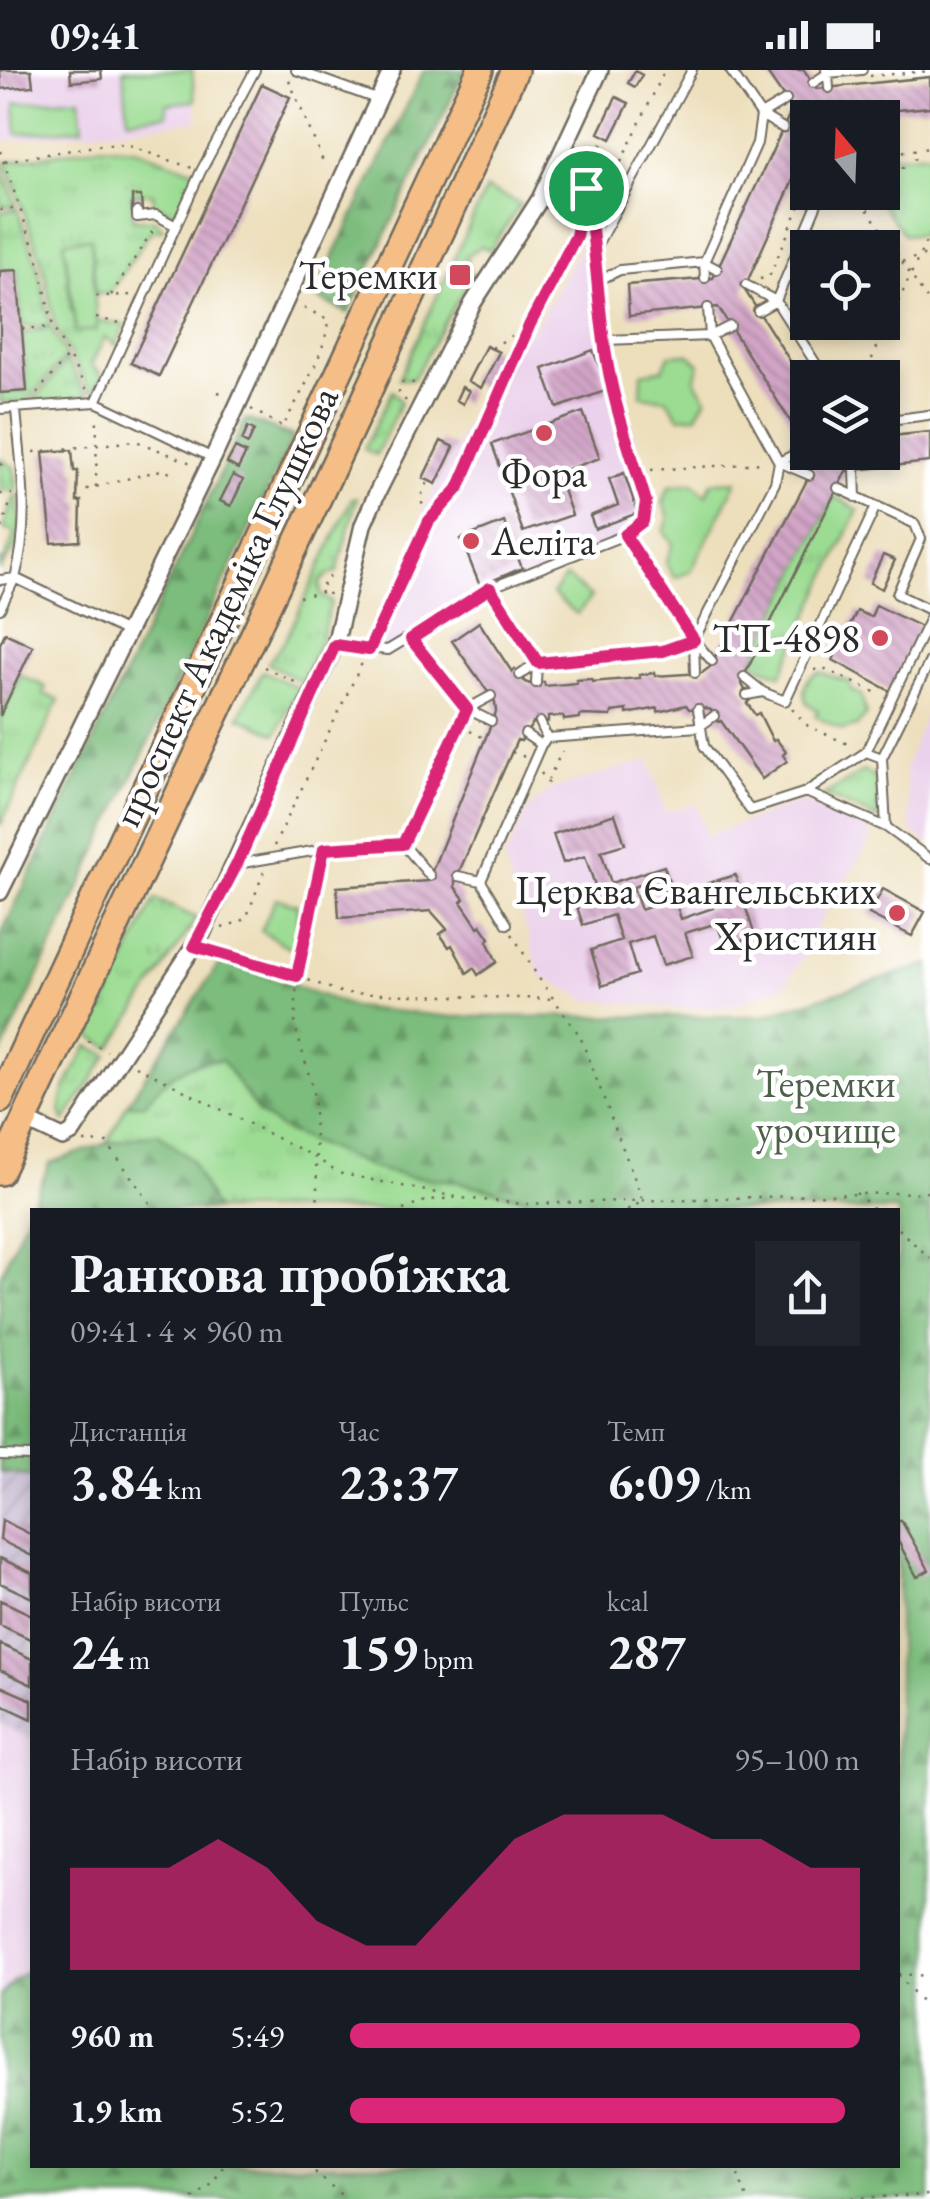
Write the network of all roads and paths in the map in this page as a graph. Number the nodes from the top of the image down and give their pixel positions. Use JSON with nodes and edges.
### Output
{"nodes":[{"id":1,"x":254,"y":70,"type":"edge"},
{"id":2,"x":286,"y":70,"type":"edge"},
{"id":3,"x":296,"y":70,"type":"edge"},
{"id":4,"x":392,"y":70,"type":"edge"},
{"id":5,"x":480,"y":70,"type":"edge"},
{"id":6,"x":516,"y":70,"type":"edge"},
{"id":7,"x":600,"y":70,"type":"edge"},
{"id":8,"x":665,"y":70,"type":"edge"},
{"id":9,"x":692,"y":70,"type":"edge"},
{"id":10,"x":730,"y":70,"type":"edge"},
{"id":11,"x":862,"y":70,"type":"edge"},
{"id":12,"x":930,"y":71,"type":"edge"},
{"id":13,"x":827,"y":72,"type":"edge"},
{"id":14,"x":855,"y":78,"type":"dead end"},
{"id":15,"x":813,"y":83,"type":"dead end"},
{"id":16,"x":829,"y":88,"type":"dead end"},
{"id":17,"x":379,"y":100,"type":"junction"},
{"id":18,"x":786,"y":100,"type":"dead end"},
{"id":19,"x":761,"y":115,"type":"junction"},
{"id":20,"x":783,"y":128,"type":"dead end"},
{"id":21,"x":604,"y":136,"type":"dead end"},
{"id":22,"x":930,"y":148,"type":"edge"},
{"id":23,"x":0,"y":150,"type":"edge"},
{"id":24,"x":900,"y":152,"type":"edge"},
{"id":25,"x":914,"y":158,"type":"dead end"},
{"id":26,"x":903,"y":161,"type":"dead end"},
{"id":27,"x":919,"y":161,"type":"dead end"},
{"id":28,"x":4,"y":162,"type":"junction"},
{"id":29,"x":325,"y":166,"type":"dead end"},
{"id":30,"x":903,"y":170,"type":"dead end"},
{"id":31,"x":201,"y":171,"type":"junction"},
{"id":32,"x":552,"y":173,"type":"junction"},
{"id":33,"x":586,"y":188,"type":"junction"},
{"id":34,"x":20,"y":208,"type":"junction"},
{"id":35,"x":0,"y":210,"type":"edge"},
{"id":36,"x":798,"y":210,"type":"edge"},
{"id":37,"x":814,"y":210,"type":"edge"},
{"id":38,"x":867,"y":210,"type":"edge"},
{"id":39,"x":137,"y":212,"type":"dead end"},
{"id":40,"x":580,"y":220,"type":"dead end"},
{"id":41,"x":176,"y":226,"type":"junction"},
{"id":42,"x":930,"y":233,"type":"edge"},
{"id":43,"x":597,"y":245,"type":"junction"},
{"id":44,"x":930,"y":252,"type":"edge"},
{"id":45,"x":918,"y":254,"type":"junction"},
{"id":46,"x":704,"y":262,"type":"junction"},
{"id":47,"x":901,"y":264,"type":"junction"},
{"id":48,"x":717,"y":269,"type":"dead end"},
{"id":49,"x":750,"y":274,"type":"dead end"},
{"id":50,"x":909,"y":275,"type":"junction"},
{"id":51,"x":705,"y":278,"type":"dead end"},
{"id":52,"x":598,"y":281,"type":"junction"},
{"id":53,"x":746,"y":284,"type":"dead end"},
{"id":54,"x":111,"y":295,"type":"junction"},
{"id":55,"x":96,"y":296,"type":"dead end"},
{"id":56,"x":144,"y":296,"type":"junction"},
{"id":57,"x":286,"y":300,"type":"junction"},
{"id":58,"x":776,"y":301,"type":"junction"},
{"id":59,"x":930,"y":304,"type":"edge"},
{"id":60,"x":708,"y":308,"type":"dead end"},
{"id":61,"x":758,"y":311,"type":"dead end"},
{"id":62,"x":96,"y":318,"type":"dead end"},
{"id":63,"x":530,"y":324,"type":"junction"},
{"id":64,"x":131,"y":325,"type":"junction"},
{"id":65,"x":52,"y":326,"type":"junction"},
{"id":66,"x":730,"y":326,"type":"dead end"},
{"id":67,"x":22,"y":329,"type":"dead end"},
{"id":68,"x":710,"y":336,"type":"junction"},
{"id":69,"x":606,"y":340,"type":"junction"},
{"id":70,"x":492,"y":348,"type":"dead end"},
{"id":71,"x":68,"y":356,"type":"junction"},
{"id":72,"x":813,"y":360,"type":"edge"},
{"id":73,"x":871,"y":360,"type":"edge"},
{"id":74,"x":418,"y":384,"type":"dead end"},
{"id":75,"x":96,"y":402,"type":"junction"},
{"id":76,"x":408,"y":402,"type":"dead end"},
{"id":77,"x":0,"y":410,"type":"edge"},
{"id":78,"x":16,"y":410,"type":"junction"},
{"id":79,"x":928,"y":415,"type":"edge"},
{"id":80,"x":261,"y":416,"type":"dead end"},
{"id":81,"x":900,"y":419,"type":"edge"},
{"id":82,"x":98,"y":445,"type":"junction"},
{"id":83,"x":20,"y":453,"type":"junction"},
{"id":84,"x":790,"y":456,"type":"edge"},
{"id":85,"x":779,"y":462,"type":"junction"},
{"id":86,"x":210,"y":464,"type":"junction"},
{"id":87,"x":637,"y":470,"type":"junction"},
{"id":88,"x":855,"y":470,"type":"dead end"},
{"id":89,"x":171,"y":473,"type":"dead end"},
{"id":90,"x":809,"y":475,"type":"dead end"},
{"id":91,"x":429,"y":480,"type":"dead end"},
{"id":92,"x":96,"y":487,"type":"junction"},
{"id":93,"x":838,"y":488,"type":"dead end"},
{"id":94,"x":76,"y":492,"type":"dead end"},
{"id":95,"x":0,"y":494,"type":"edge"},
{"id":96,"x":856,"y":497,"type":"junction"},
{"id":97,"x":876,"y":506,"type":"junction"},
{"id":98,"x":429,"y":521,"type":"junction"},
{"id":99,"x":2,"y":528,"type":"edge"},
{"id":100,"x":625,"y":535,"type":"junction"},
{"id":101,"x":340,"y":574,"type":"dead end"},
{"id":102,"x":15,"y":578,"type":"junction"},
{"id":103,"x":0,"y":580,"type":"edge"},
{"id":104,"x":490,"y":588,"type":"junction"},
{"id":105,"x":324,"y":591,"type":"junction"},
{"id":106,"x":300,"y":597,"type":"dead end"},
{"id":107,"x":334,"y":599,"type":"dead end"},
{"id":108,"x":0,"y":609,"type":"edge"},
{"id":109,"x":930,"y":610,"type":"edge"},
{"id":110,"x":930,"y":618,"type":"edge"},
{"id":111,"x":128,"y":632,"type":"junction"},
{"id":112,"x":411,"y":639,"type":"junction"},
{"id":113,"x":694,"y":640,"type":"junction"},
{"id":114,"x":335,"y":645,"type":"junction"},
{"id":115,"x":369,"y":650,"type":"junction"},
{"id":116,"x":712,"y":661,"type":"dead end"},
{"id":117,"x":930,"y":661,"type":"edge"},
{"id":118,"x":538,"y":663,"type":"junction"},
{"id":119,"x":262,"y":666,"type":"dead end"},
{"id":120,"x":695,"y":673,"type":"dead end"},
{"id":121,"x":520,"y":675,"type":"dead end"},
{"id":122,"x":796,"y":676,"type":"junction"},
{"id":123,"x":744,"y":677,"type":"dead end"},
{"id":124,"x":536,"y":683,"type":"dead end"},
{"id":125,"x":303,"y":686,"type":"dead end"},
{"id":126,"x":763,"y":692,"type":"junction"},
{"id":127,"x":747,"y":695,"type":"dead end"},
{"id":128,"x":490,"y":696,"type":"dead end"},
{"id":129,"x":891,"y":700,"type":"junction"},
{"id":130,"x":784,"y":701,"type":"junction"},
{"id":131,"x":698,"y":708,"type":"dead end"},
{"id":132,"x":467,"y":709,"type":"junction"},
{"id":133,"x":714,"y":716,"type":"dead end"},
{"id":134,"x":491,"y":720,"type":"dead end"},
{"id":135,"x":540,"y":722,"type":"dead end"},
{"id":136,"x":459,"y":726,"type":"junction"},
{"id":137,"x":699,"y":727,"type":"junction"},
{"id":138,"x":525,"y":734,"type":"dead end"},
{"id":139,"x":570,"y":736,"type":"junction"},
{"id":140,"x":484,"y":738,"type":"dead end"},
{"id":141,"x":544,"y":741,"type":"junction"},
{"id":142,"x":866,"y":752,"type":"junction"},
{"id":143,"x":882,"y":758,"type":"junction"},
{"id":144,"x":547,"y":782,"type":"dead end"},
{"id":145,"x":806,"y":792,"type":"junction"},
{"id":146,"x":886,"y":826,"type":"junction"},
{"id":147,"x":403,"y":844,"type":"junction"},
{"id":148,"x":324,"y":849,"type":"junction"},
{"id":149,"x":270,"y":856,"type":"junction"},
{"id":150,"x":930,"y":859,"type":"edge"},
{"id":151,"x":237,"y":864,"type":"junction"},
{"id":152,"x":430,"y":876,"type":"dead end"},
{"id":153,"x":458,"y":876,"type":"dead end"},
{"id":154,"x":480,"y":881,"type":"junction"},
{"id":155,"x":0,"y":892,"type":"edge"},
{"id":156,"x":507,"y":924,"type":"joint"},
{"id":157,"x":198,"y":941,"type":"junction"},
{"id":158,"x":297,"y":976,"type":"junction"},
{"id":159,"x":555,"y":999,"type":"junction"},
{"id":160,"x":138,"y":1068,"type":"dead end"},
{"id":161,"x":0,"y":1100,"type":"edge"},
{"id":162,"x":24,"y":1120,"type":"junction"},
{"id":163,"x":63,"y":1138,"type":"junction"},
{"id":164,"x":318,"y":1159,"type":"junction"},
{"id":165,"x":0,"y":1172,"type":"edge"},
{"id":166,"x":855,"y":1192,"type":"junction"},
{"id":167,"x":930,"y":1192,"type":"edge"},
{"id":168,"x":461,"y":1198,"type":"junction"},
{"id":169,"x":642,"y":1201,"type":"junction"},
{"id":170,"x":154,"y":1208,"type":"edge"},
{"id":171,"x":318,"y":1208,"type":"edge"},
{"id":172,"x":408,"y":1208,"type":"edge"},
{"id":173,"x":631,"y":1208,"type":"edge"},
{"id":174,"x":874,"y":1208,"type":"edge"},
{"id":175,"x":900,"y":1232,"type":"edge"},
{"id":176,"x":930,"y":1258,"type":"edge"},
{"id":177,"x":0,"y":1455,"type":"edge"},
{"id":178,"x":30,"y":1456,"type":"edge"},
{"id":179,"x":900,"y":1975,"type":"edge"},
{"id":180,"x":930,"y":1976,"type":"edge"},
{"id":181,"x":900,"y":1977,"type":"edge"},
{"id":182,"x":930,"y":2011,"type":"edge"},
{"id":183,"x":222,"y":2168,"type":"edge"},
{"id":184,"x":310,"y":2168,"type":"edge"},
{"id":185,"x":735,"y":2168,"type":"edge"},
{"id":186,"x":930,"y":2195,"type":"edge"},
{"id":187,"x":192,"y":2199,"type":"edge"},
{"id":188,"x":346,"y":2199,"type":"edge"},
{"id":189,"x":747,"y":2199,"type":"edge"},
{"id":190,"x":820,"y":2199,"type":"edge"}],
"edges":[{"from":1,"to":31,"type":"lane"},
{"from":2,"to":29,"type":"path"},
{"from":3,"to":17,"type":"lane"},
{"from":4,"to":17,"type":"street","name":"проспект Академіка Глушкова"},
{"from":5,"to":161,"type":"highway","name":"проспект Академіка Глушкова"},
{"from":6,"to":162,"type":"highway","name":"проспект Академіка Глушкова"},
{"from":7,"to":32,"type":"street"},
{"from":8,"to":33,"type":"path"},
{"from":9,"to":43,"type":"lane"},
{"from":10,"to":19,"type":"lane"},
{"from":11,"to":13,"type":"lane"},
{"from":12,"to":14,"type":"path"},
{"from":13,"to":15,"type":"lane"},
{"from":13,"to":16,"type":"lane"},
{"from":17,"to":57,"type":"street","name":"проспект Академіка Глушкова"},
{"from":18,"to":19,"type":"lane"},
{"from":19,"to":20,"type":"lane"},
{"from":19,"to":46,"type":"lane"},
{"from":21,"to":33,"type":"path"},
{"from":22,"to":24,"type":"path"},
{"from":23,"to":28,"type":"path"},
{"from":25,"to":27,"type":"path"},
{"from":26,"to":30,"type":"path"},
{"from":28,"to":31,"type":"path"},
{"from":28,"to":34,"type":"path"},
{"from":31,"to":41,"type":"lane"},
{"from":32,"to":33,"type":"lane"},
{"from":32,"to":114,"type":"street"},
{"from":33,"to":43,"type":"lane"},
{"from":34,"to":35,"type":"path"},
{"from":34,"to":65,"type":"path"},
{"from":36,"to":49,"type":"path"},
{"from":37,"to":58,"type":"lane"},
{"from":38,"to":47,"type":"path"},
{"from":39,"to":41,"type":"lane"},
{"from":40,"to":63,"type":"path"},
{"from":41,"to":54,"type":"path"},
{"from":41,"to":56,"type":"lane"},
{"from":42,"to":45,"type":"path"},
{"from":43,"to":52,"type":"lane"},
{"from":44,"to":45,"type":"path"},
{"from":45,"to":47,"type":"path"},
{"from":45,"to":50,"type":"path"},
{"from":46,"to":48,"type":"lane"},
{"from":46,"to":51,"type":"lane"},
{"from":46,"to":52,"type":"lane"},
{"from":47,"to":50,"type":"path"},
{"from":50,"to":59,"type":"path"},
{"from":50,"to":73,"type":"path"},
{"from":52,"to":69,"type":"lane"},
{"from":53,"to":58,"type":"lane"},
{"from":54,"to":55,"type":"path"},
{"from":54,"to":56,"type":"path"},
{"from":56,"to":64,"type":"lane"},
{"from":57,"to":80,"type":"path"},
{"from":57,"to":86,"type":"street","name":"проспект Академіка Глушкова"},
{"from":58,"to":61,"type":"lane"},
{"from":58,"to":72,"type":"lane"},
{"from":60,"to":68,"type":"lane"},
{"from":62,"to":64,"type":"path"},
{"from":63,"to":70,"type":"path"},
{"from":63,"to":98,"type":"path"},
{"from":64,"to":75,"type":"lane"},
{"from":65,"to":67,"type":"path"},
{"from":65,"to":71,"type":"path"},
{"from":66,"to":68,"type":"lane"},
{"from":68,"to":69,"type":"lane"},
{"from":68,"to":85,"type":"lane"},
{"from":69,"to":87,"type":"lane"},
{"from":71,"to":75,"type":"path"},
{"from":71,"to":78,"type":"path"},
{"from":74,"to":76,"type":"path"},
{"from":75,"to":78,"type":"lane"},
{"from":75,"to":82,"type":"path"},
{"from":75,"to":86,"type":"lane"},
{"from":77,"to":78,"type":"lane"},
{"from":78,"to":83,"type":"lane"},
{"from":79,"to":81,"type":"lane"},
{"from":82,"to":83,"type":"path"},
{"from":82,"to":86,"type":"path"},
{"from":82,"to":92,"type":"path"},
{"from":83,"to":102,"type":"lane"},
{"from":84,"to":85,"type":"lane"},
{"from":85,"to":87,"type":"path"},
{"from":85,"to":90,"type":"lane"},
{"from":85,"to":113,"type":"lane"},
{"from":86,"to":111,"type":"street","name":"проспект Академіка Глушкова"},
{"from":87,"to":100,"type":"lane"},
{"from":88,"to":96,"type":"lane"},
{"from":89,"to":92,"type":"path"},
{"from":91,"to":98,"type":"path"},
{"from":92,"to":94,"type":"path"},
{"from":93,"to":96,"type":"lane"},
{"from":95,"to":99,"type":"path"},
{"from":96,"to":97,"type":"lane"},
{"from":97,"to":109,"type":"lane"},
{"from":97,"to":122,"type":"lane"},
{"from":98,"to":115,"type":"path"},
{"from":100,"to":104,"type":"lane"},
{"from":100,"to":113,"type":"path"},
{"from":101,"to":105,"type":"path"},
{"from":102,"to":103,"type":"lane"},
{"from":102,"to":108,"type":"lane"},
{"from":102,"to":111,"type":"lane"},
{"from":104,"to":112,"type":"lane"},
{"from":104,"to":118,"type":"lane"},
{"from":105,"to":106,"type":"path"},
{"from":105,"to":107,"type":"path"},
{"from":110,"to":129,"type":"lane"},
{"from":111,"to":155,"type":"street","name":"проспект Академіка Глушкова"},
{"from":112,"to":115,"type":"lane"},
{"from":112,"to":132,"type":"lane"},
{"from":113,"to":116,"type":"lane"},
{"from":113,"to":118,"type":"lane"},
{"from":113,"to":120,"type":"lane"},
{"from":114,"to":115,"type":"lane"},
{"from":114,"to":151,"type":"street"},
{"from":115,"to":149,"type":"path"},
{"from":117,"to":143,"type":"lane"},
{"from":118,"to":121,"type":"lane"},
{"from":118,"to":124,"type":"lane"},
{"from":119,"to":125,"type":"path"},
{"from":122,"to":129,"type":"path"},
{"from":122,"to":130,"type":"lane"},
{"from":123,"to":126,"type":"lane"},
{"from":126,"to":127,"type":"lane"},
{"from":126,"to":130,"type":"lane"},
{"from":128,"to":132,"type":"lane"},
{"from":129,"to":142,"type":"lane"},
{"from":130,"to":142,"type":"path"},
{"from":131,"to":137,"type":"lane"},
{"from":132,"to":134,"type":"lane"},
{"from":132,"to":136,"type":"lane"},
{"from":133,"to":137,"type":"lane"},
{"from":135,"to":141,"type":"lane"},
{"from":136,"to":140,"type":"path"},
{"from":136,"to":147,"type":"lane"},
{"from":137,"to":139,"type":"lane"},
{"from":137,"to":145,"type":"lane"},
{"from":138,"to":141,"type":"lane"},
{"from":139,"to":141,"type":"lane"},
{"from":139,"to":144,"type":"path"},
{"from":141,"to":154,"type":"lane"},
{"from":142,"to":143,"type":"lane"},
{"from":142,"to":145,"type":"lane"},
{"from":143,"to":146,"type":"lane"},
{"from":145,"to":146,"type":"lane"},
{"from":146,"to":150,"type":"lane"},
{"from":147,"to":148,"type":"lane"},
{"from":147,"to":152,"type":"lane"},
{"from":148,"to":149,"type":"lane"},
{"from":148,"to":158,"type":"path"},
{"from":149,"to":151,"type":"lane"},
{"from":149,"to":157,"type":"path"},
{"from":151,"to":157,"type":"street"},
{"from":153,"to":154,"type":"lane"},
{"from":154,"to":156,"type":"lane"},
{"from":156,"to":159,"type":"path"},
{"from":157,"to":158,"type":"path"},
{"from":157,"to":163,"type":"street"},
{"from":158,"to":159,"type":"path"},
{"from":158,"to":164,"type":"path"},
{"from":159,"to":169,"type":"path"},
{"from":160,"to":164,"type":"path"},
{"from":162,"to":163,"type":"street"},
{"from":162,"to":165,"type":"highway","name":"проспект Академіка Глушкова"},
{"from":163,"to":170,"type":"path"},
{"from":164,"to":168,"type":"path"},
{"from":164,"to":171,"type":"path"},
{"from":166,"to":167,"type":"path"},
{"from":166,"to":169,"type":"path"},
{"from":166,"to":174,"type":"path"},
{"from":168,"to":169,"type":"path"},
{"from":168,"to":172,"type":"path"},
{"from":169,"to":173,"type":"path"},
{"from":175,"to":176,"type":"path"},
{"from":177,"to":178,"type":"lane"},
{"from":179,"to":180,"type":"path"},
{"from":181,"to":182,"type":"path"},
{"from":183,"to":187,"type":"path"},
{"from":184,"to":188,"type":"path"},
{"from":185,"to":189,"type":"path"},
{"from":186,"to":190,"type":"path"}]}
